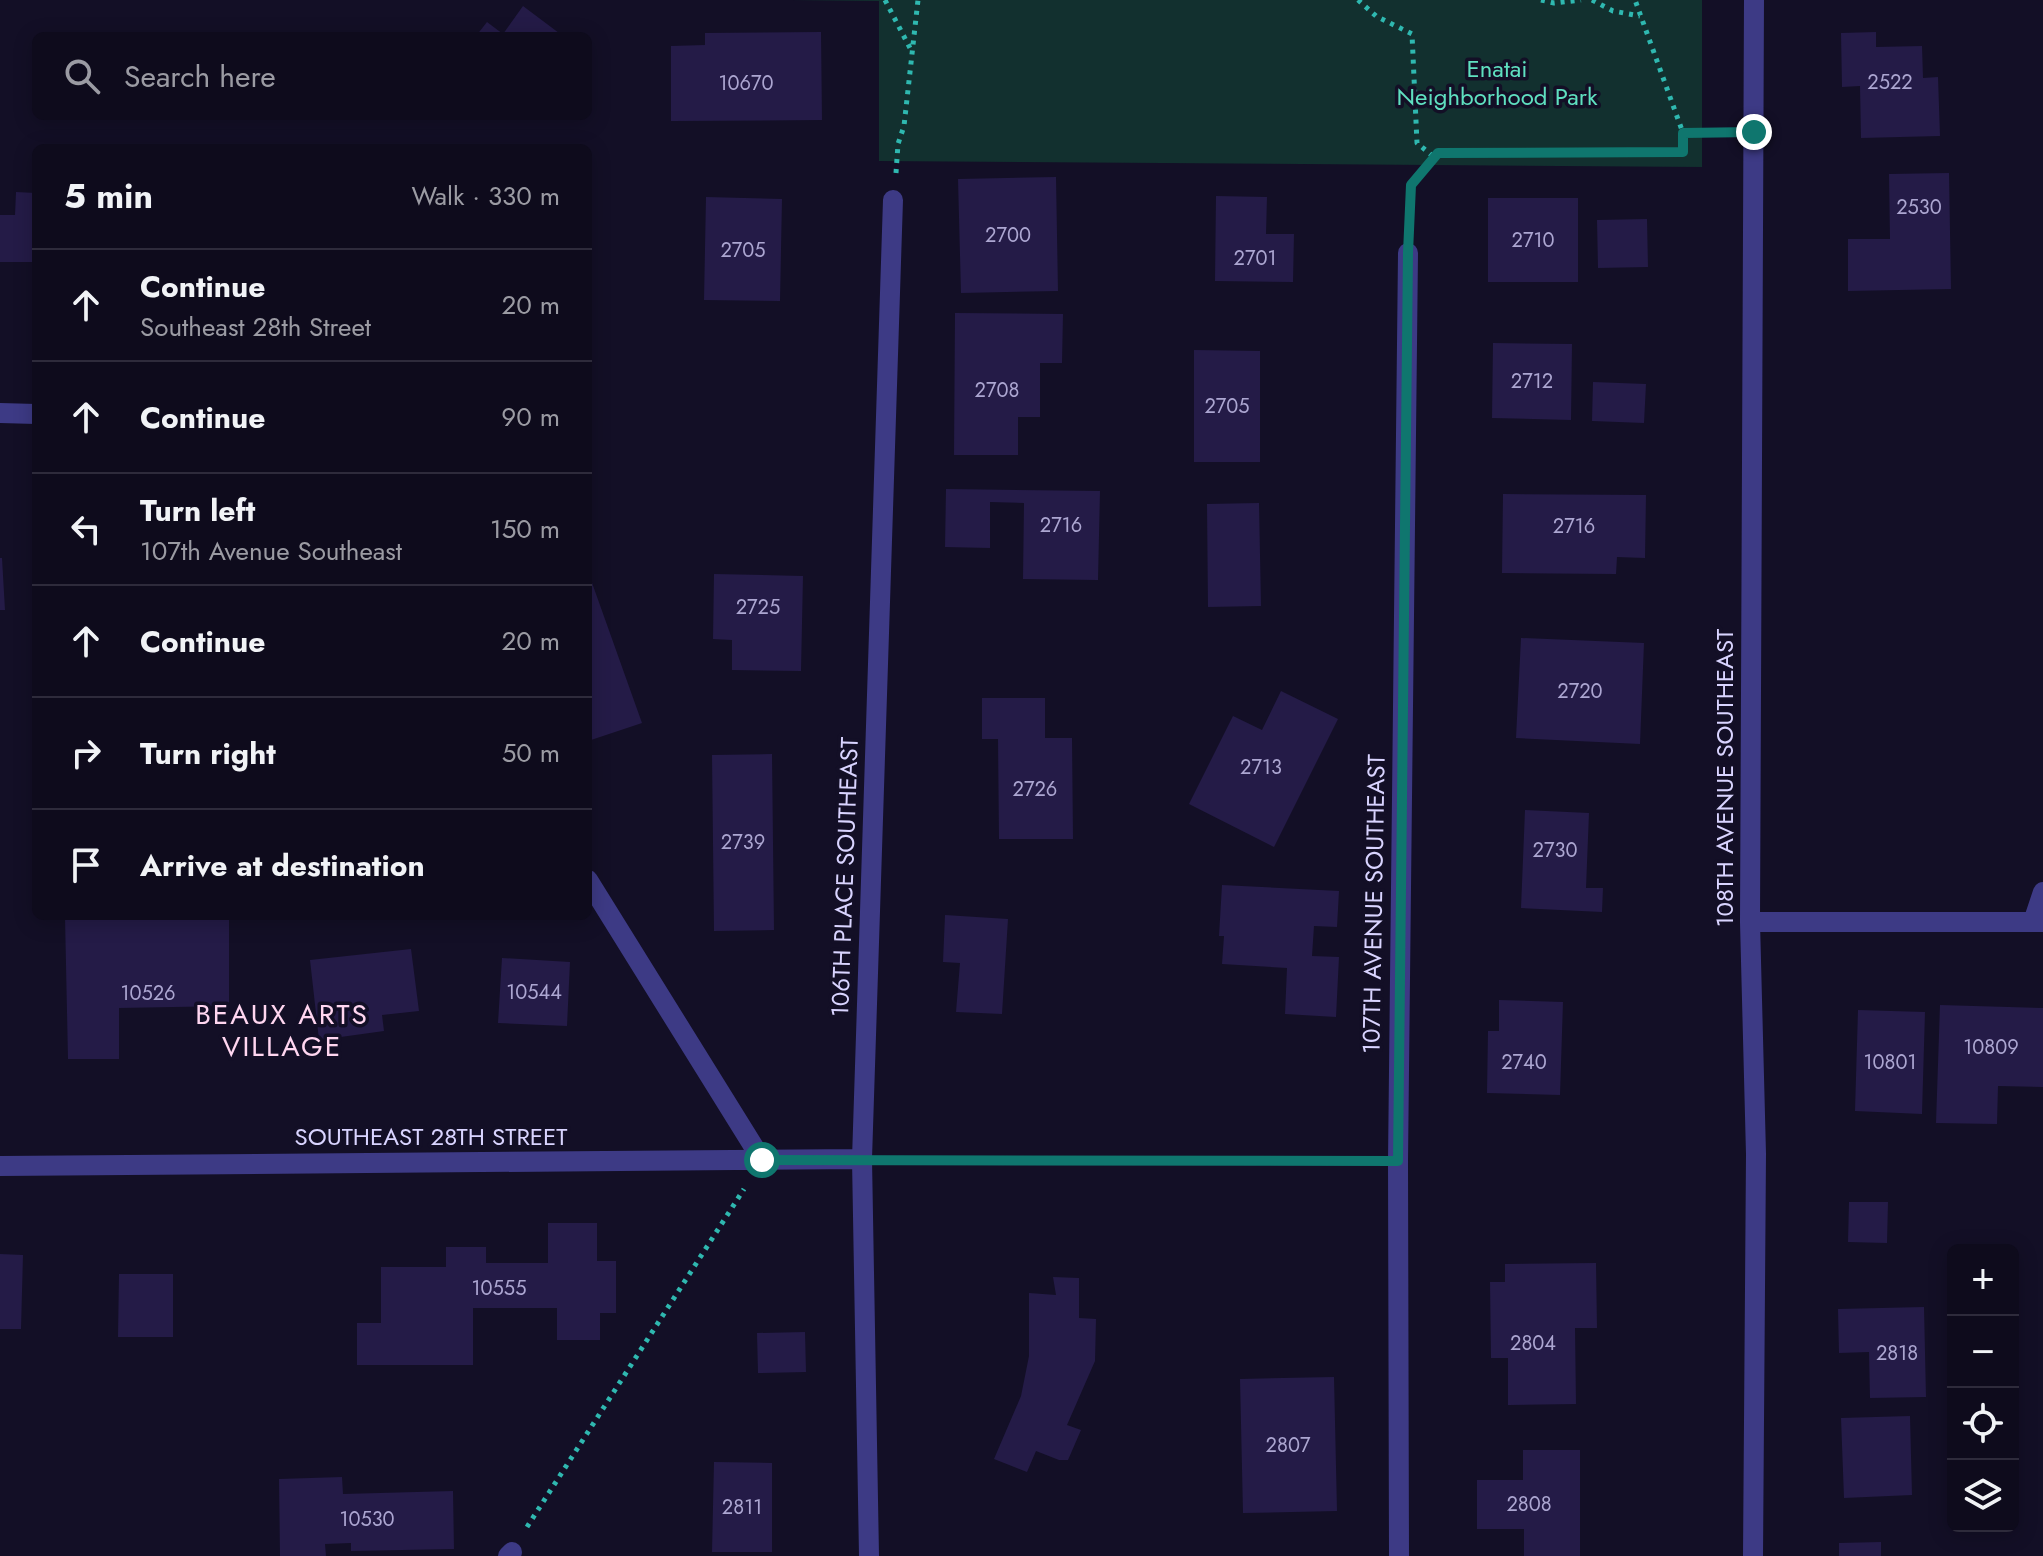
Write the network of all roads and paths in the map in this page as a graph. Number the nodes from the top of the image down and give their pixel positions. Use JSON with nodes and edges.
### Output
{"nodes":[{"id":1,"x":885,"y":0,"type":"edge"},
{"id":2,"x":918,"y":0,"type":"edge"},
{"id":3,"x":1358,"y":0,"type":"edge"},
{"id":4,"x":1541,"y":0,"type":"edge"},
{"id":5,"x":1581,"y":0,"type":"edge"},
{"id":6,"x":1592,"y":0,"type":"edge"},
{"id":7,"x":1635,"y":0,"type":"edge"},
{"id":8,"x":1754,"y":0,"type":"edge"},
{"id":9,"x":1641,"y":16,"type":"junction"},
{"id":10,"x":912,"y":50,"type":"junction"},
{"id":11,"x":1754,"y":132,"type":"junction"},
{"id":12,"x":1683,"y":133,"type":"junction"},
{"id":13,"x":1435,"y":158,"type":"junction"},
{"id":14,"x":893,"y":200,"type":"joint"},
{"id":15,"x":1408,"y":253,"type":"joint"},
{"id":16,"x":0,"y":413,"type":"edge"},
{"id":17,"x":32,"y":414,"type":"edge"},
{"id":18,"x":592,"y":886,"type":"edge"},
{"id":19,"x":2043,"y":892,"type":"edge"},
{"id":20,"x":1750,"y":922,"type":"junction"},
{"id":21,"x":2038,"y":922,"type":"edge"},
{"id":22,"x":862,"y":1159,"type":"junction"},
{"id":23,"x":762,"y":1160,"type":"junction"},
{"id":24,"x":1398,"y":1161,"type":"junction"},
{"id":25,"x":0,"y":1166,"type":"edge"},
{"id":26,"x":510,"y":1554,"type":"edge"},
{"id":27,"x":869,"y":1556,"type":"edge"},
{"id":28,"x":1399,"y":1556,"type":"edge"},
{"id":29,"x":1753,"y":1556,"type":"edge"}],
"edges":[{"from":1,"to":10,"type":"path"},
{"from":2,"to":10,"type":"path"},
{"from":3,"to":13,"type":"path"},
{"from":4,"to":5,"type":"path"},
{"from":6,"to":9,"type":"path"},
{"from":7,"to":9,"type":"path"},
{"from":8,"to":11,"type":"street","name":"108TH AVENUE SOUTHEAST"},
{"from":9,"to":12,"type":"path"},
{"from":10,"to":14,"type":"path"},
{"from":11,"to":12,"type":"path"},
{"from":11,"to":20,"type":"street","name":"108TH AVENUE SOUTHEAST"},
{"from":12,"to":13,"type":"path"},
{"from":13,"to":15,"type":"path"},
{"from":14,"to":22,"type":"street","name":"106TH PLACE SOUTHEAST"},
{"from":15,"to":24,"type":"street","name":"107TH AVENUE SOUTHEAST"},
{"from":16,"to":17,"type":"street"},
{"from":18,"to":23,"type":"street"},
{"from":19,"to":21,"type":"street"},
{"from":20,"to":21,"type":"street"},
{"from":20,"to":29,"type":"street","name":"108TH AVENUE SOUTHEAST"},
{"from":22,"to":23,"type":"street","name":"SOUTHEAST 28TH STREET"},
{"from":22,"to":24,"type":"path"},
{"from":22,"to":27,"type":"street","name":"106TH PLACE SOUTHEAST"},
{"from":23,"to":25,"type":"street","name":"SOUTHEAST 28TH STREET"},
{"from":23,"to":26,"type":"path"},
{"from":24,"to":28,"type":"street","name":"107TH AVENUE SOUTHEAST"}]}
